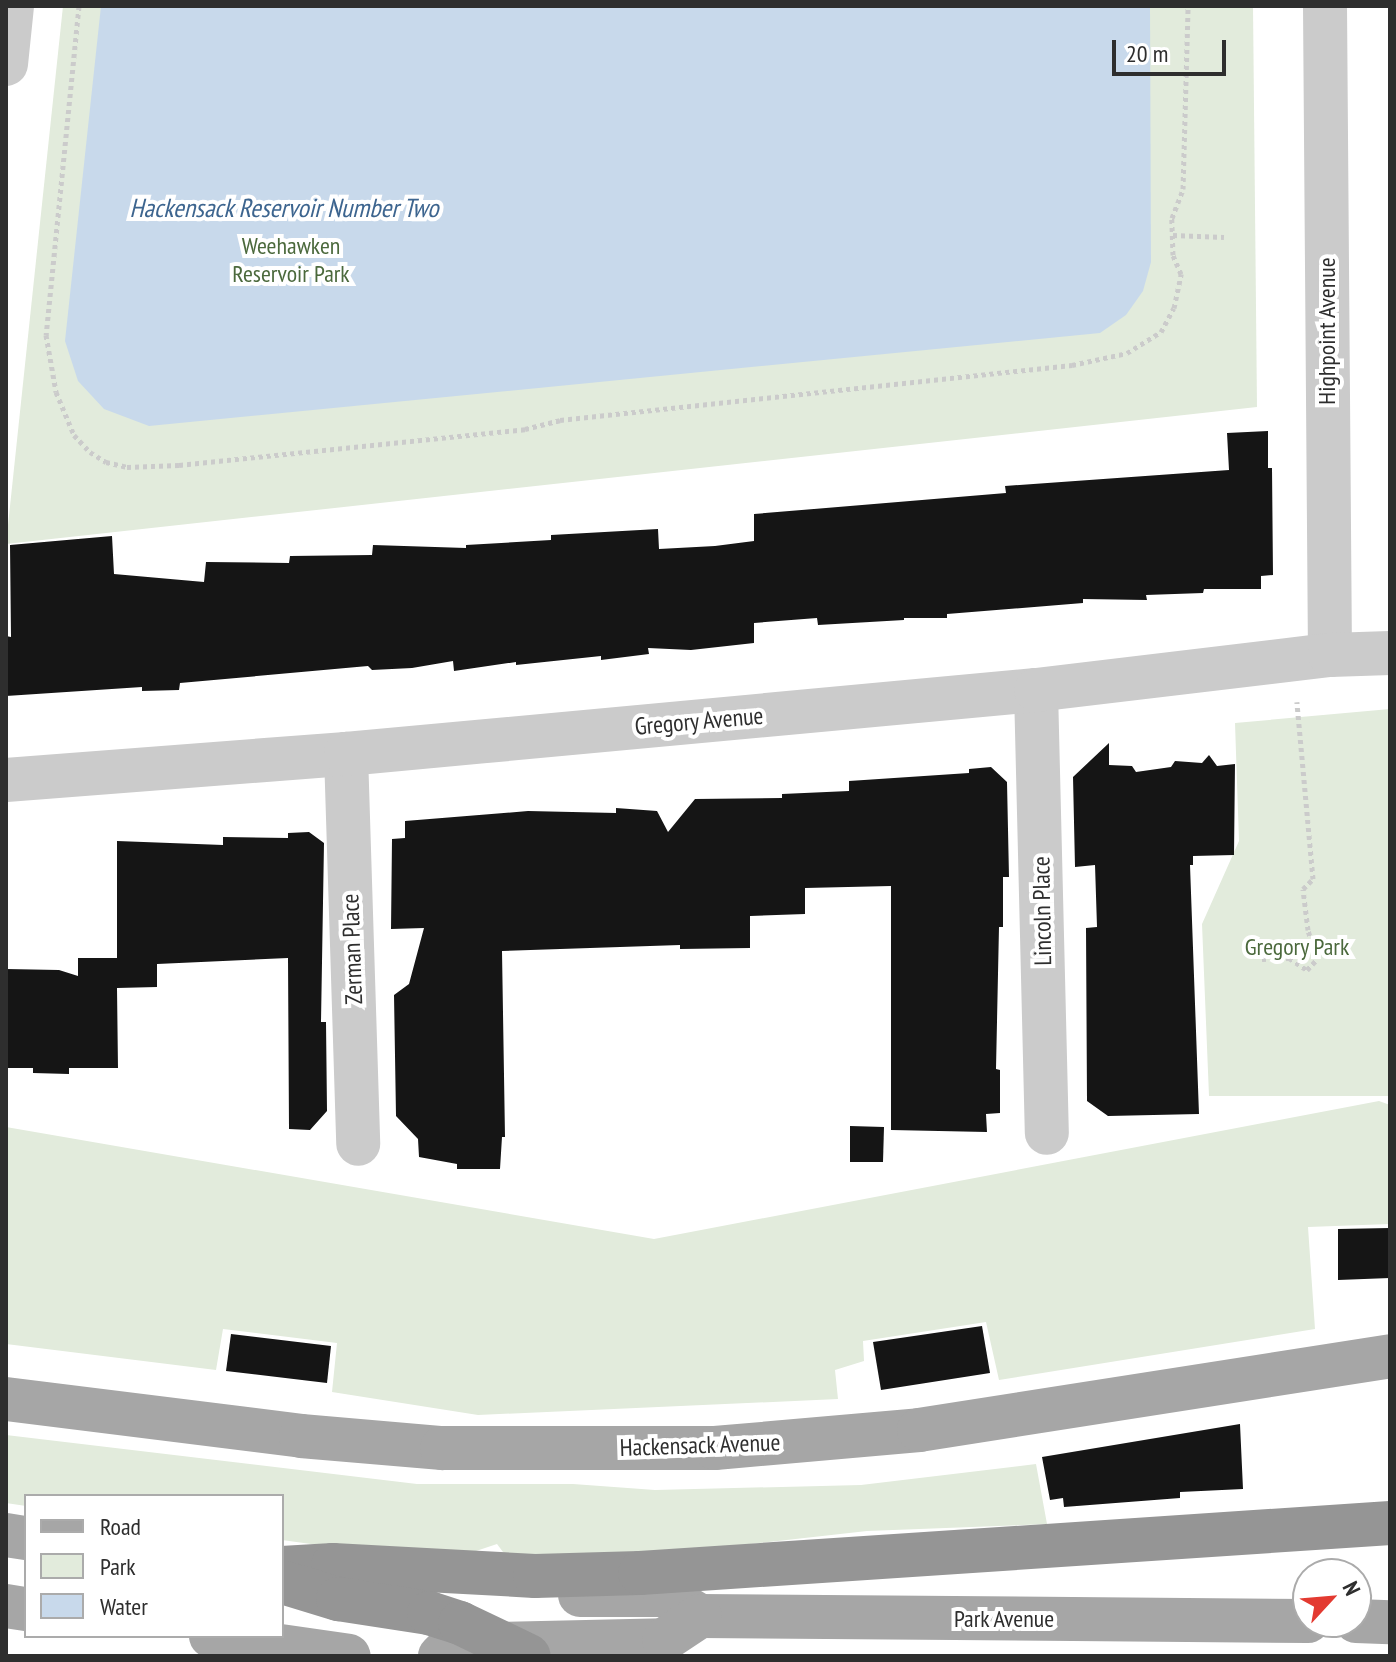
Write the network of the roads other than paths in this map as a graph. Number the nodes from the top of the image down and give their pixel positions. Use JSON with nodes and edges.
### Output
{"nodes":[{"id":1,"x":12,"y":6,"type":"edge"},
{"id":2,"x":1325,"y":6,"type":"edge"},
{"id":3,"x":6,"y":64,"type":"edge"},
{"id":4,"x":1390,"y":653,"type":"edge"},
{"id":5,"x":1330,"y":655,"type":"junction"},
{"id":6,"x":1036,"y":690,"type":"junction"},
{"id":7,"x":346,"y":754,"type":"junction"},
{"id":8,"x":6,"y":780,"type":"edge"},
{"id":9,"x":1047,"y":1133,"type":"dead end"},
{"id":10,"x":358,"y":1144,"type":"dead end"},
{"id":11,"x":1390,"y":1356,"type":"edge"},
{"id":12,"x":6,"y":1399,"type":"edge"},
{"id":13,"x":1390,"y":1523,"type":"edge"},
{"id":14,"x":284,"y":1568,"type":"edge"},
{"id":15,"x":284,"y":1575,"type":"edge"},
{"id":16,"x":284,"y":1583,"type":"edge"},
{"id":17,"x":700,"y":1616,"type":"junction"},
{"id":18,"x":1292,"y":1621,"type":"edge"},
{"id":19,"x":225,"y":1638,"type":"edge"},
{"id":20,"x":518,"y":1651,"type":"edge"},
{"id":21,"x":349,"y":1656,"type":"edge"},
{"id":22,"x":440,"y":1656,"type":"edge"}],
"edges":[{"from":1,"to":3,"type":"street"},
{"from":2,"to":5,"type":"street","name":"Highpoint Avenue"},
{"from":4,"to":5,"type":"street","name":"Gregory Avenue"},
{"from":5,"to":6,"type":"street","name":"Gregory Avenue"},
{"from":6,"to":7,"type":"street","name":"Gregory Avenue"},
{"from":6,"to":9,"type":"street","name":"Lincoln Place"},
{"from":7,"to":8,"type":"street","name":"Gregory Avenue"},
{"from":7,"to":10,"type":"street","name":"Zerman Place"},
{"from":11,"to":12,"type":"main road","name":"Hackensack Avenue"},
{"from":13,"to":14,"type":"highway"},
{"from":15,"to":17,"type":"main road"},
{"from":16,"to":20,"type":"highway"},
{"from":17,"to":18,"type":"main road","name":"Park Avenue"},
{"from":17,"to":20,"type":"main road"},
{"from":19,"to":21,"type":"main road"},
{"from":20,"to":22,"type":"main road"}]}
